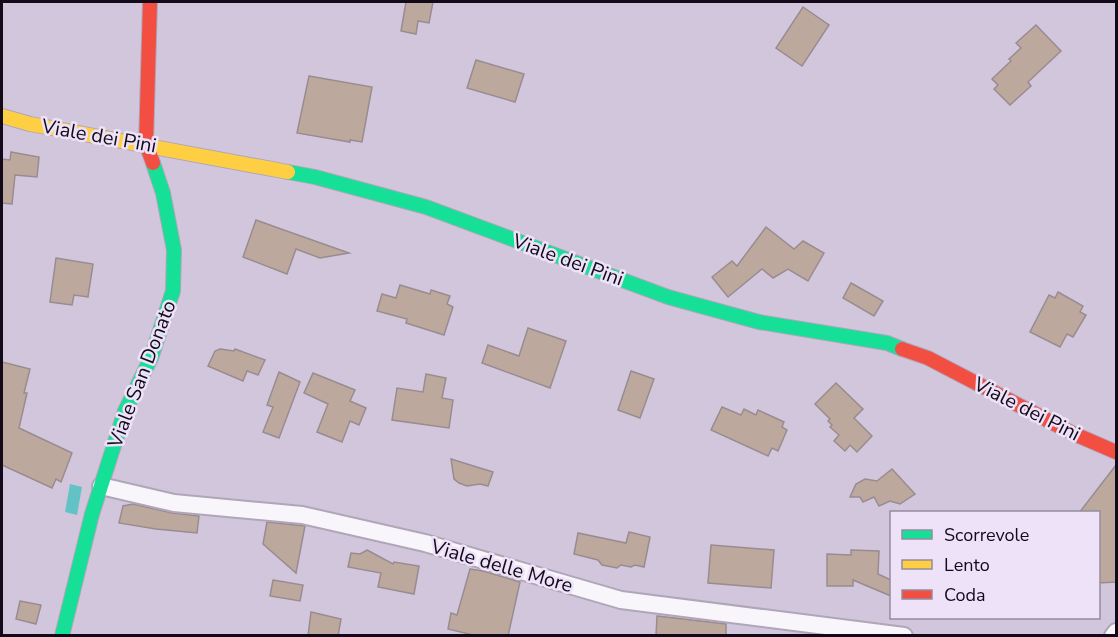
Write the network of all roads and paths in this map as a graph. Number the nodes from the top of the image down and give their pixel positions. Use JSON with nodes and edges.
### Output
{"nodes":[{"id":1,"x":150,"y":2,"type":"edge"},
{"id":2,"x":2,"y":116,"type":"edge"},
{"id":3,"x":146,"y":144,"type":"junction"},
{"id":4,"x":1116,"y":452,"type":"edge"},
{"id":5,"x":101,"y":486,"type":"junction"},
{"id":6,"x":1116,"y":632,"type":"edge"},
{"id":7,"x":62,"y":636,"type":"edge"},
{"id":8,"x":904,"y":636,"type":"edge"},
{"id":9,"x":1113,"y":636,"type":"edge"}],
"edges":[{"from":1,"to":3,"type":"street","name":"Viale San Donato"},
{"from":2,"to":3,"type":"street","name":"Viale dei Pini"},
{"from":3,"to":4,"type":"street","name":"Viale dei Pini"},
{"from":3,"to":5,"type":"street","name":"Viale San Donato"},
{"from":5,"to":7,"type":"street","name":"Viale San Donato"},
{"from":5,"to":8,"type":"street","name":"Viale delle More"},
{"from":6,"to":9,"type":"street"}]}
